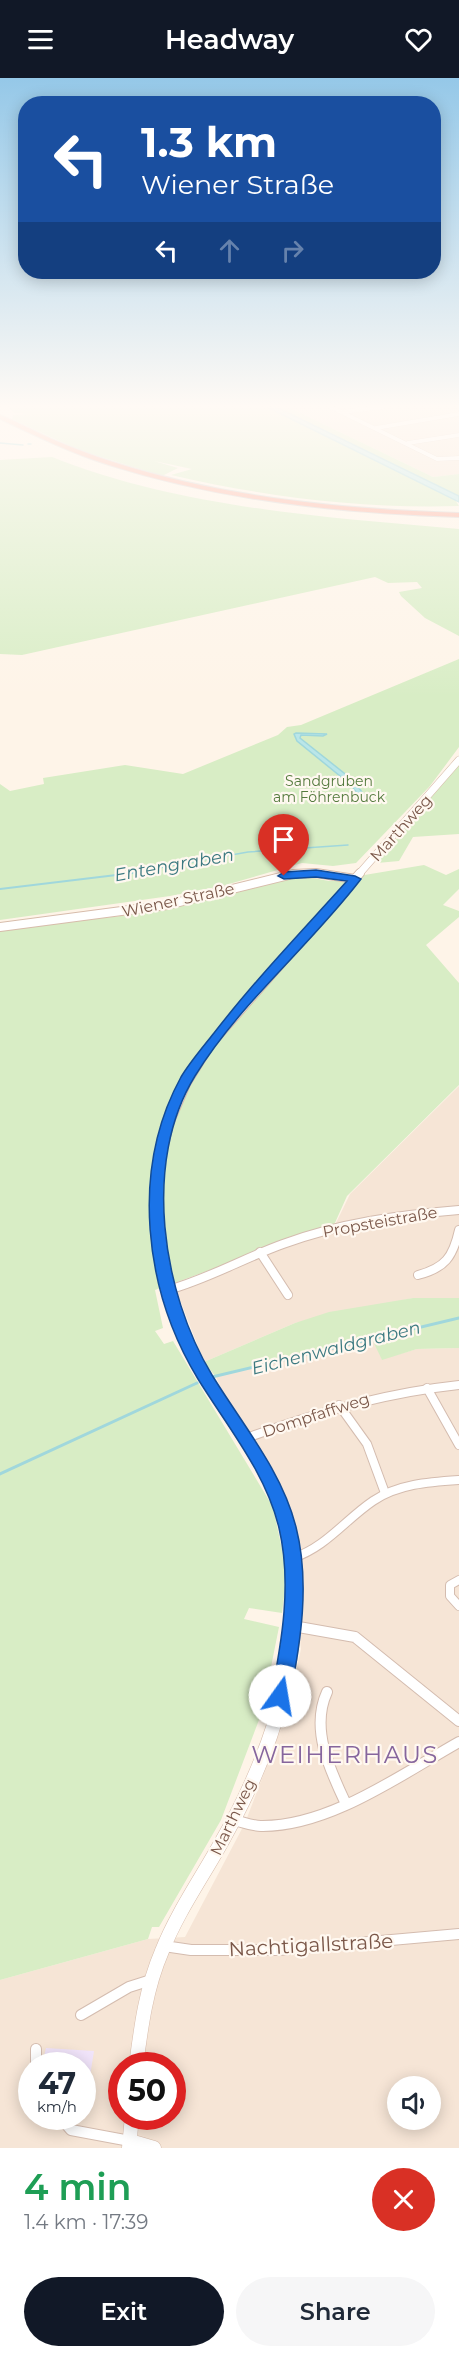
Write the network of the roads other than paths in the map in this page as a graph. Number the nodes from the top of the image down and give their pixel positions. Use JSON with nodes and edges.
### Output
{"nodes":[{"id":1,"x":274,"y":504,"type":"edge"},
{"id":2,"x":301,"y":504,"type":"edge"},
{"id":3,"x":459,"y":510,"type":"edge"},
{"id":4,"x":371,"y":511,"type":"junction"},
{"id":5,"x":354,"y":513,"type":"junction"},
{"id":6,"x":459,"y":517,"type":"edge"},
{"id":7,"x":459,"y":523,"type":"edge"},
{"id":8,"x":459,"y":760,"type":"edge"},
{"id":9,"x":355,"y":879,"type":"junction"},
{"id":10,"x":0,"y":927,"type":"edge"},
{"id":11,"x":459,"y":1210,"type":"edge"},
{"id":12,"x":459,"y":1230,"type":"edge"},
{"id":13,"x":260,"y":1252,"type":"junction"},
{"id":14,"x":418,"y":1275,"type":"dead end"},
{"id":15,"x":168,"y":1290,"type":"junction"},
{"id":16,"x":288,"y":1295,"type":"dead end"},
{"id":17,"x":459,"y":1385,"type":"edge"},
{"id":18,"x":428,"y":1388,"type":"junction"},
{"id":19,"x":339,"y":1405,"type":"junction"},
{"id":20,"x":244,"y":1438,"type":"junction"},
{"id":21,"x":459,"y":1446,"type":"edge"},
{"id":22,"x":459,"y":1480,"type":"edge"},
{"id":23,"x":385,"y":1493,"type":"junction"},
{"id":24,"x":293,"y":1558,"type":"junction"},
{"id":25,"x":459,"y":1580,"type":"edge"},
{"id":26,"x":459,"y":1606,"type":"edge"},
{"id":27,"x":293,"y":1626,"type":"junction"},
{"id":28,"x":327,"y":1692,"type":"dead end"},
{"id":29,"x":459,"y":1721,"type":"edge"},
{"id":30,"x":459,"y":1742,"type":"edge"},
{"id":31,"x":346,"y":1804,"type":"junction"},
{"id":32,"x":234,"y":1820,"type":"junction"},
{"id":33,"x":459,"y":1934,"type":"edge"},
{"id":34,"x":164,"y":1946,"type":"junction"},
{"id":35,"x":151,"y":1980,"type":"junction"},
{"id":36,"x":81,"y":2015,"type":"dead end"},
{"id":37,"x":138,"y":2052,"type":"edge"},
{"id":38,"x":71,"y":2130,"type":"edge"},
{"id":39,"x":131,"y":2130,"type":"edge"},
{"id":40,"x":130,"y":2145,"type":"edge"},
{"id":41,"x":154,"y":2148,"type":"edge"}],
"edges":[{"from":1,"to":5,"type":"highway"},
{"from":2,"to":4,"type":"highway"},
{"from":3,"to":4,"type":"highway"},
{"from":4,"to":6,"type":"highway"},
{"from":5,"to":6,"type":"highway"},
{"from":5,"to":7,"type":"highway"},
{"from":8,"to":9,"type":"main road","name":"Marthweg"},
{"from":9,"to":10,"type":"main road","name":"Wiener Straße"},
{"from":9,"to":15,"type":"main road","name":"Marthweg"},
{"from":11,"to":13,"type":"street","name":"Propsteistraße"},
{"from":12,"to":14,"type":"street"},
{"from":13,"to":15,"type":"street","name":"Propsteistraße"},
{"from":13,"to":16,"type":"street"},
{"from":15,"to":20,"type":"main road","name":"Marthweg"},
{"from":17,"to":18,"type":"street","name":"Dompfaffweg"},
{"from":18,"to":19,"type":"street","name":"Dompfaffweg"},
{"from":18,"to":21,"type":"street"},
{"from":19,"to":20,"type":"street","name":"Dompfaffweg"},
{"from":19,"to":23,"type":"street"},
{"from":20,"to":24,"type":"main road","name":"Marthweg"},
{"from":22,"to":23,"type":"street"},
{"from":23,"to":24,"type":"street"},
{"from":24,"to":27,"type":"main road","name":"Marthweg"},
{"from":25,"to":26,"type":"street"},
{"from":27,"to":29,"type":"street"},
{"from":27,"to":32,"type":"main road","name":"Marthweg"},
{"from":28,"to":31,"type":"street"},
{"from":30,"to":31,"type":"street"},
{"from":31,"to":32,"type":"street"},
{"from":32,"to":34,"type":"main road","name":"Marthweg"},
{"from":33,"to":34,"type":"street","name":"Nachtigallstraße"},
{"from":34,"to":35,"type":"main road","name":"Marthweg"},
{"from":35,"to":36,"type":"street"},
{"from":35,"to":37,"type":"main road","name":"Marthweg"},
{"from":38,"to":40,"type":"street"},
{"from":39,"to":40,"type":"main road"},
{"from":40,"to":41,"type":"main road"}]}
